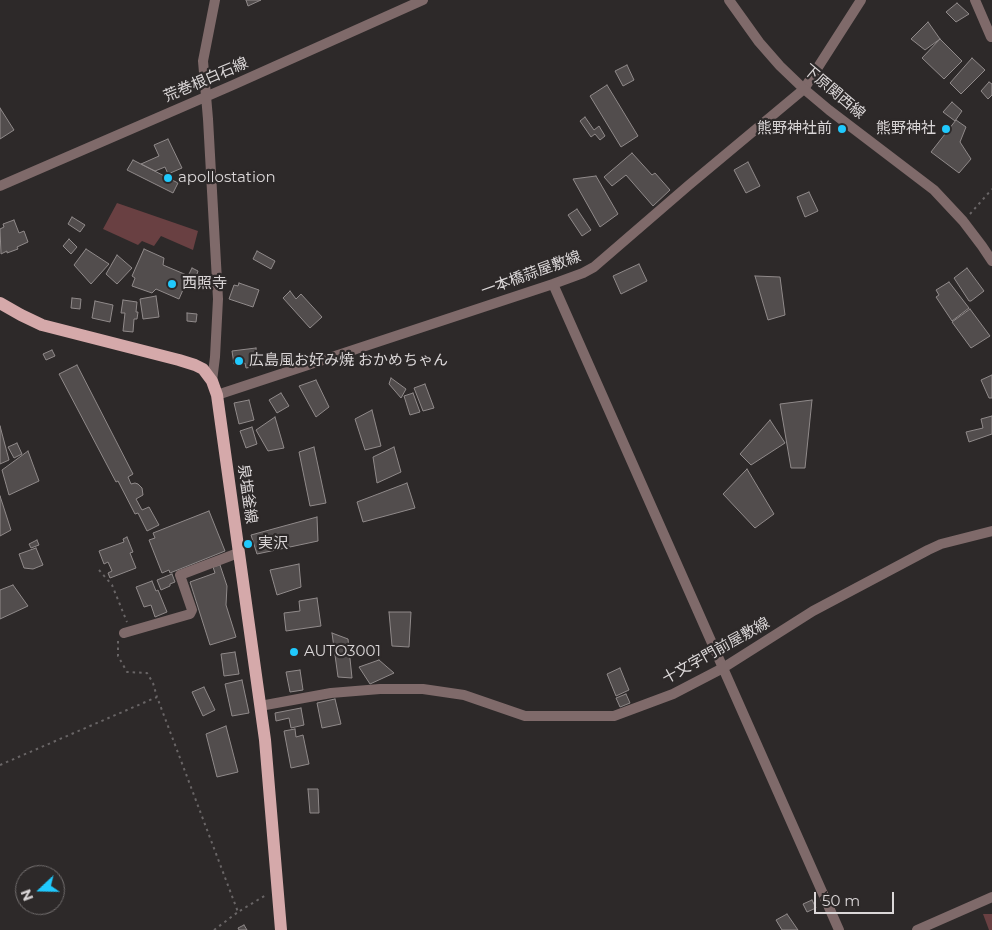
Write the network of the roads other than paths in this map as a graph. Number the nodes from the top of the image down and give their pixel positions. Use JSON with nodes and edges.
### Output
{"nodes":[{"id":1,"x":214,"y":0,"type":"edge"},
{"id":2,"x":424,"y":0,"type":"edge"},
{"id":3,"x":729,"y":0,"type":"edge"},
{"id":4,"x":861,"y":0,"type":"edge"},
{"id":5,"x":975,"y":0,"type":"edge"},
{"id":6,"x":991,"y":37,"type":"dead end"},
{"id":7,"x":804,"y":89,"type":"junction"},
{"id":8,"x":206,"y":96,"type":"junction"},
{"id":9,"x":0,"y":186,"type":"edge"},
{"id":10,"x":992,"y":261,"type":"edge"},
{"id":11,"x":552,"y":284,"type":"junction"},
{"id":12,"x":0,"y":303,"type":"edge"},
{"id":13,"x":212,"y":381,"type":"junction"},
{"id":14,"x":217,"y":395,"type":"junction"},
{"id":15,"x":992,"y":531,"type":"edge"},
{"id":16,"x":238,"y":553,"type":"junction"},
{"id":17,"x":124,"y":633,"type":"dead end"},
{"id":18,"x":723,"y":668,"type":"junction"},
{"id":19,"x":260,"y":706,"type":"junction"},
{"id":20,"x":992,"y":897,"type":"edge"},
{"id":21,"x":281,"y":930,"type":"edge"},
{"id":22,"x":839,"y":930,"type":"edge"},
{"id":23,"x":918,"y":930,"type":"edge"}],
"edges":[{"from":1,"to":8,"type":"street"},
{"from":2,"to":8,"type":"street","name":"荒巻根白石線"},
{"from":3,"to":7,"type":"street","name":"下原関西線"},
{"from":4,"to":7,"type":"street","name":"一本橋蒜屋敷線"},
{"from":5,"to":6,"type":"street"},
{"from":7,"to":10,"type":"street","name":"下原関西線"},
{"from":7,"to":11,"type":"street","name":"一本橋蒜屋敷線"},
{"from":8,"to":9,"type":"street","name":"荒巻根白石線"},
{"from":8,"to":13,"type":"street"},
{"from":11,"to":14,"type":"street","name":"一本橋蒜屋敷線"},
{"from":11,"to":18,"type":"street"},
{"from":12,"to":13,"type":"main road","name":"泉塩釜線"},
{"from":13,"to":14,"type":"main road","name":"泉塩釜線"},
{"from":14,"to":16,"type":"main road","name":"泉塩釜線"},
{"from":15,"to":18,"type":"street","name":"十文字門前屋敷線"},
{"from":16,"to":17,"type":"street"},
{"from":16,"to":19,"type":"main road","name":"泉塩釜線"},
{"from":18,"to":19,"type":"street","name":"十文字門前屋敷線"},
{"from":18,"to":22,"type":"street"},
{"from":19,"to":21,"type":"main road","name":"泉塩釜線"},
{"from":20,"to":23,"type":"street"}]}
